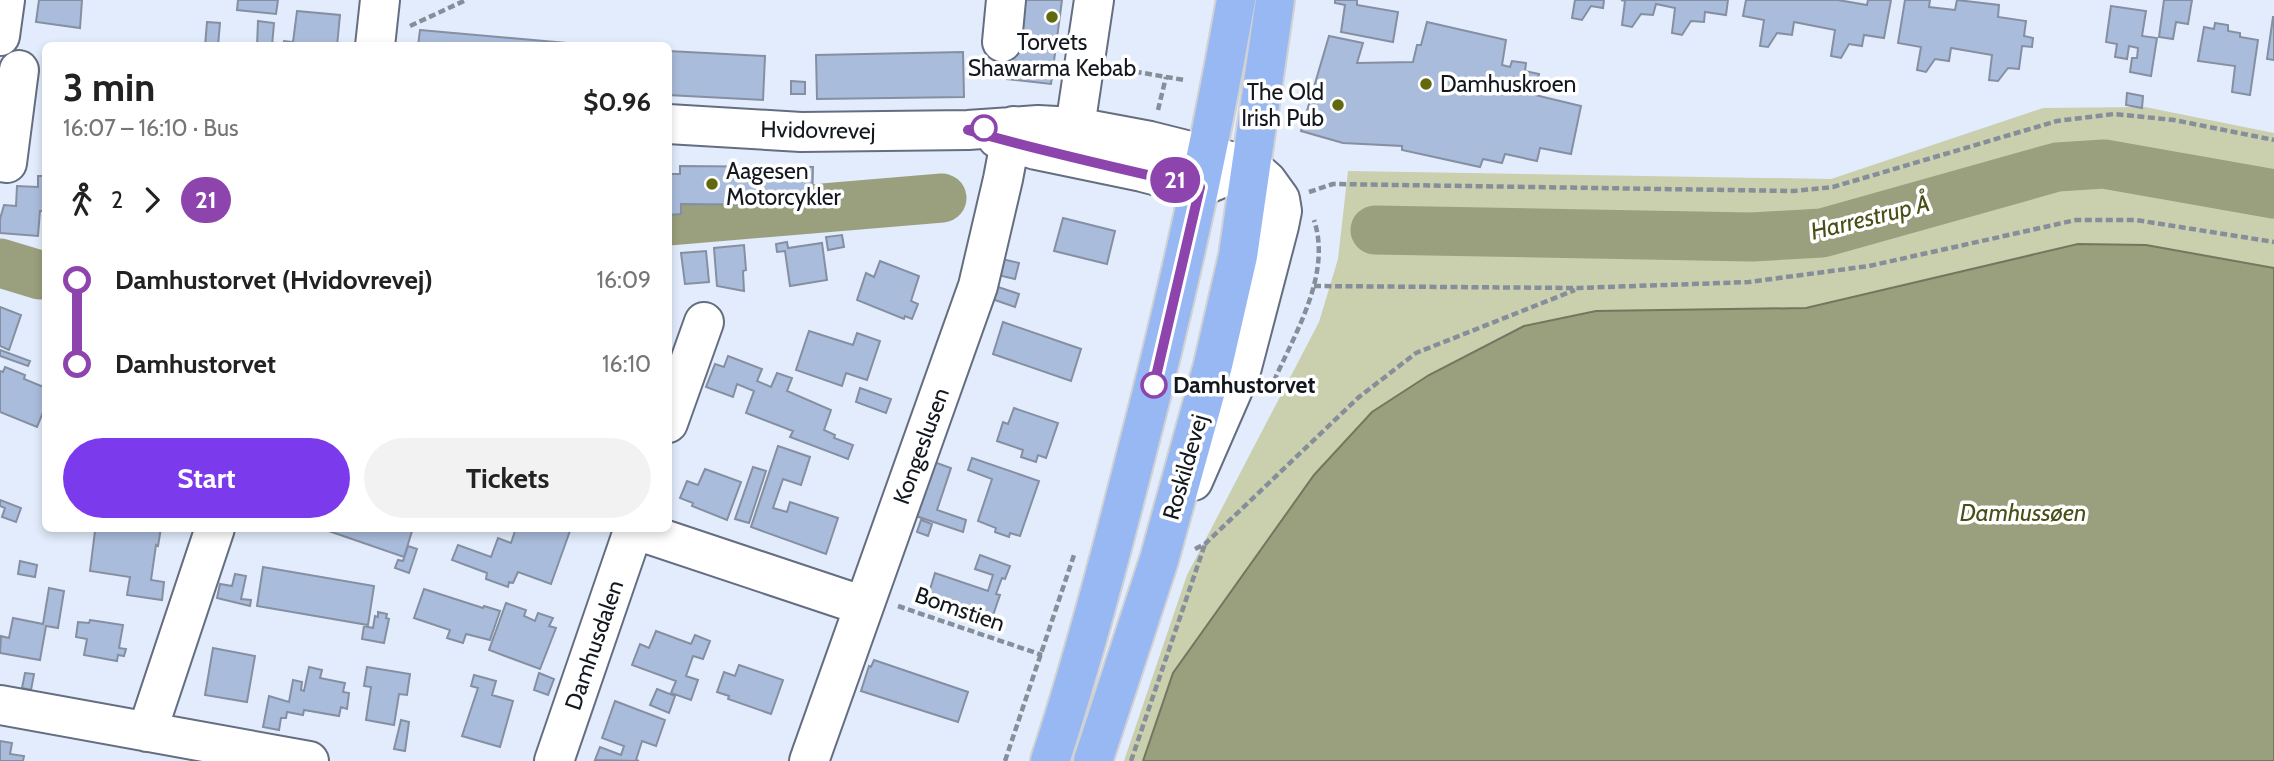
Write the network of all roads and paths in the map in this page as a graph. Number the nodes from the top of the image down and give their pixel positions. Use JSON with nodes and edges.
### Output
{"nodes":[{"id":1,"x":5,"y":0,"type":"edge"},
{"id":2,"x":380,"y":0,"type":"edge"},
{"id":3,"x":466,"y":0,"type":"edge"},
{"id":4,"x":1006,"y":0,"type":"edge"},
{"id":5,"x":1094,"y":0,"type":"edge"},
{"id":6,"x":1236,"y":0,"type":"edge"},
{"id":7,"x":1275,"y":0,"type":"edge"},
{"id":8,"x":446,"y":9,"type":"dead end"},
{"id":9,"x":0,"y":36,"type":"edge"},
{"id":10,"x":375,"y":42,"type":"edge"},
{"id":11,"x":1002,"y":42,"type":"dead end"},
{"id":12,"x":1086,"y":62,"type":"junction"},
{"id":13,"x":21,"y":70,"type":"edge"},
{"id":14,"x":1166,"y":77,"type":"junction"},
{"id":15,"x":1184,"y":80,"type":"dead end"},
{"id":16,"x":1156,"y":117,"type":"dead end"},
{"id":17,"x":672,"y":124,"type":"edge"},
{"id":18,"x":1075,"y":127,"type":"junction"},
{"id":19,"x":1012,"y":134,"type":"junction"},
{"id":20,"x":2274,"y":140,"type":"edge"},
{"id":21,"x":0,"y":162,"type":"edge"},
{"id":22,"x":1251,"y":166,"type":"junction"},
{"id":23,"x":1204,"y":171,"type":"junction"},
{"id":24,"x":1304,"y":194,"type":"dead end"},
{"id":25,"x":1317,"y":235,"type":"dead end"},
{"id":26,"x":2274,"y":242,"type":"edge"},
{"id":27,"x":1579,"y":288,"type":"junction"},
{"id":28,"x":704,"y":322,"type":"dead end"},
{"id":29,"x":672,"y":412,"type":"edge"},
{"id":30,"x":214,"y":532,"type":"edge"},
{"id":31,"x":633,"y":532,"type":"edge"},
{"id":32,"x":644,"y":532,"type":"edge"},
{"id":33,"x":866,"y":601,"type":"junction"},
{"id":34,"x":1042,"y":655,"type":"dead end"},
{"id":35,"x":0,"y":705,"type":"edge"},
{"id":36,"x":147,"y":732,"type":"junction"},
{"id":37,"x":309,"y":761,"type":"edge"},
{"id":38,"x":554,"y":761,"type":"edge"},
{"id":39,"x":809,"y":761,"type":"edge"},
{"id":40,"x":1050,"y":761,"type":"edge"},
{"id":41,"x":1093,"y":761,"type":"edge"},
{"id":42,"x":1131,"y":761,"type":"edge"}],
"edges":[{"from":1,"to":9,"type":"street"},
{"from":2,"to":10,"type":"street"},
{"from":3,"to":8,"type":"path"},
{"from":4,"to":11,"type":"street"},
{"from":5,"to":12,"type":"street"},
{"from":6,"to":23,"type":"main road"},
{"from":7,"to":22,"type":"main road","name":"Roskildevej"},
{"from":12,"to":14,"type":"path"},
{"from":12,"to":18,"type":"street"},
{"from":13,"to":21,"type":"street"},
{"from":14,"to":15,"type":"path"},
{"from":14,"to":16,"type":"path"},
{"from":17,"to":19,"type":"street","name":"Hvidovrevej"},
{"from":18,"to":19,"type":"street","name":"Hvidovrevej"},
{"from":18,"to":23,"type":"street","name":"Hvidovrevej"},
{"from":19,"to":23,"type":"street","name":"Hvidovrevej"},
{"from":19,"to":33,"type":"street","name":"Kongeslusen"},
{"from":20,"to":24,"type":"path"},
{"from":22,"to":23,"type":"street"},
{"from":22,"to":41,"type":"main road","name":"Roskildevej"},
{"from":23,"to":40,"type":"main road"},
{"from":25,"to":27,"type":"path"},
{"from":26,"to":27,"type":"path"},
{"from":27,"to":42,"type":"path"},
{"from":28,"to":29,"type":"street"},
{"from":30,"to":36,"type":"street"},
{"from":31,"to":38,"type":"street","name":"Damhusdalen"},
{"from":32,"to":33,"type":"street","name":"Damhusdalen"},
{"from":33,"to":34,"type":"path","name":"Bomstien"},
{"from":33,"to":39,"type":"street","name":"Kongeslusen"},
{"from":35,"to":36,"type":"street"},
{"from":36,"to":37,"type":"street"}]}
